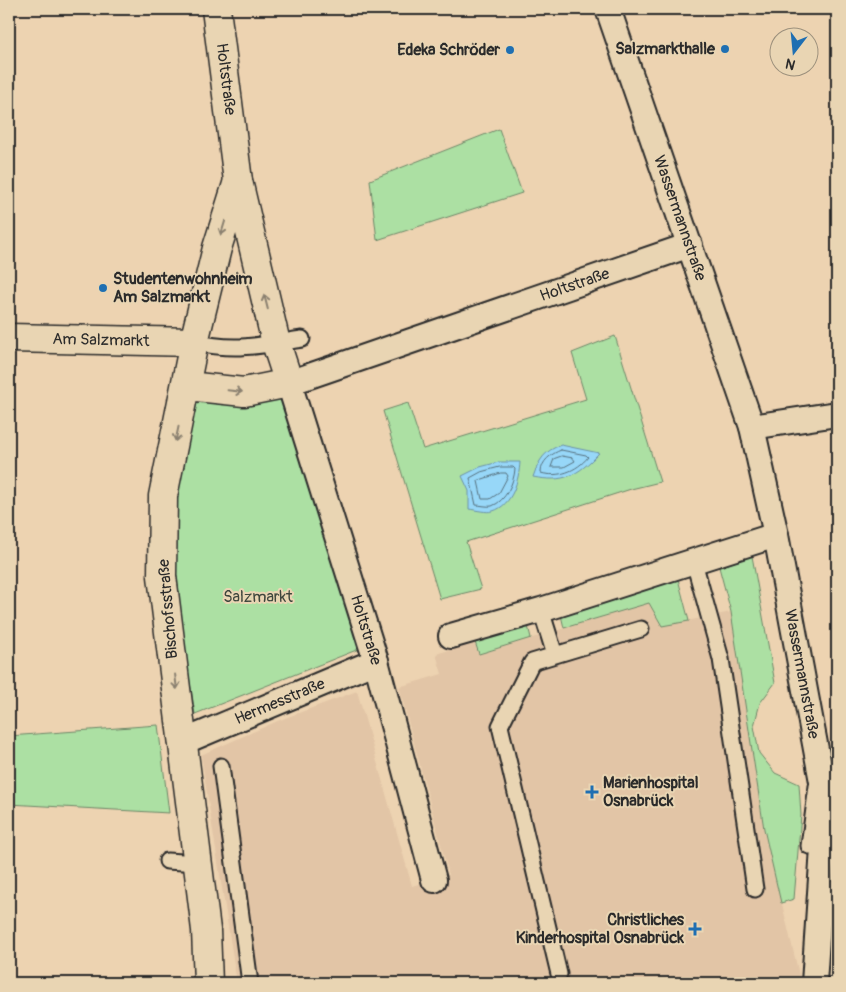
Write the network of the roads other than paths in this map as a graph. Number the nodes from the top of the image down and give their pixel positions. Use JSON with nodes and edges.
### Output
{"nodes":[{"id":1,"x":216,"y":9,"type":"edge"},
{"id":2,"x":608,"y":9,"type":"edge"},
{"id":3,"x":238,"y":181,"type":"junction"},
{"id":4,"x":690,"y":245,"type":"junction"},
{"id":5,"x":9,"y":338,"type":"edge"},
{"id":6,"x":302,"y":339,"type":"dead end"},
{"id":7,"x":194,"y":342,"type":"junction"},
{"id":8,"x":276,"y":343,"type":"junction"},
{"id":9,"x":289,"y":383,"type":"junction"},
{"id":10,"x":187,"y":386,"type":"junction"},
{"id":11,"x":837,"y":414,"type":"edge"},
{"id":12,"x":752,"y":427,"type":"junction"},
{"id":13,"x":776,"y":536,"type":"junction"},
{"id":14,"x":694,"y":562,"type":"junction"},
{"id":15,"x":542,"y":610,"type":"junction"},
{"id":16,"x":641,"y":629,"type":"dead end"},
{"id":17,"x":451,"y":636,"type":"dead end"},
{"id":18,"x":555,"y":655,"type":"junction"},
{"id":19,"x":376,"y":661,"type":"junction"},
{"id":20,"x":183,"y":742,"type":"junction"},
{"id":21,"x":221,"y":766,"type":"dead end"},
{"id":22,"x":819,"y":767,"type":"junction"},
{"id":23,"x":809,"y":846,"type":"dead end"},
{"id":24,"x":167,"y":861,"type":"dead end"},
{"id":25,"x":198,"y":863,"type":"junction"},
{"id":26,"x":434,"y":880,"type":"dead end"},
{"id":27,"x":755,"y":889,"type":"dead end"},
{"id":28,"x":559,"y":974,"type":"dead end"},
{"id":29,"x":208,"y":983,"type":"edge"},
{"id":30,"x":250,"y":983,"type":"edge"},
{"id":31,"x":814,"y":983,"type":"edge"}],
"edges":[{"from":1,"to":3,"type":"street","name":"Holtstraße"},
{"from":2,"to":4,"type":"street","name":"Wassermannstraße"},
{"from":3,"to":7,"type":"street","name":"Bischofsstraße","one_way":true},
{"from":8,"to":3,"type":"street","name":"Holtstraße","one_way":true},
{"from":4,"to":9,"type":"street","name":"Holtstraße"},
{"from":4,"to":12,"type":"street","name":"Wassermannstraße"},
{"from":5,"to":7,"type":"street","name":"Am Salzmarkt"},
{"from":6,"to":8,"type":"lane"},
{"from":7,"to":8,"type":"lane"},
{"from":7,"to":10,"type":"street","name":"Bischofsstraße"},
{"from":8,"to":9,"type":"street","name":"Holtstraße"},
{"from":10,"to":9,"type":"street","one_way":true},
{"from":9,"to":19,"type":"street","name":"Holtstraße"},
{"from":10,"to":20,"type":"street","name":"Bischofsstraße","one_way":true},
{"from":11,"to":12,"type":"street"},
{"from":12,"to":13,"type":"street","name":"Wassermannstraße"},
{"from":13,"to":14,"type":"street"},
{"from":13,"to":22,"type":"street","name":"Wassermannstraße"},
{"from":14,"to":15,"type":"street"},
{"from":14,"to":27,"type":"lane"},
{"from":15,"to":17,"type":"street"},
{"from":15,"to":18,"type":"lane"},
{"from":16,"to":18,"type":"lane"},
{"from":18,"to":28,"type":"lane"},
{"from":19,"to":20,"type":"street","name":"Hermesstraße"},
{"from":19,"to":26,"type":"street","name":"Holtstraße"},
{"from":20,"to":25,"type":"street","name":"Bischofsstraße"},
{"from":21,"to":30,"type":"lane"},
{"from":22,"to":23,"type":"lane"},
{"from":22,"to":31,"type":"street","name":"Wassermannstraße"},
{"from":24,"to":25,"type":"lane"},
{"from":25,"to":29,"type":"street","name":"Bischofsstraße"}]}
